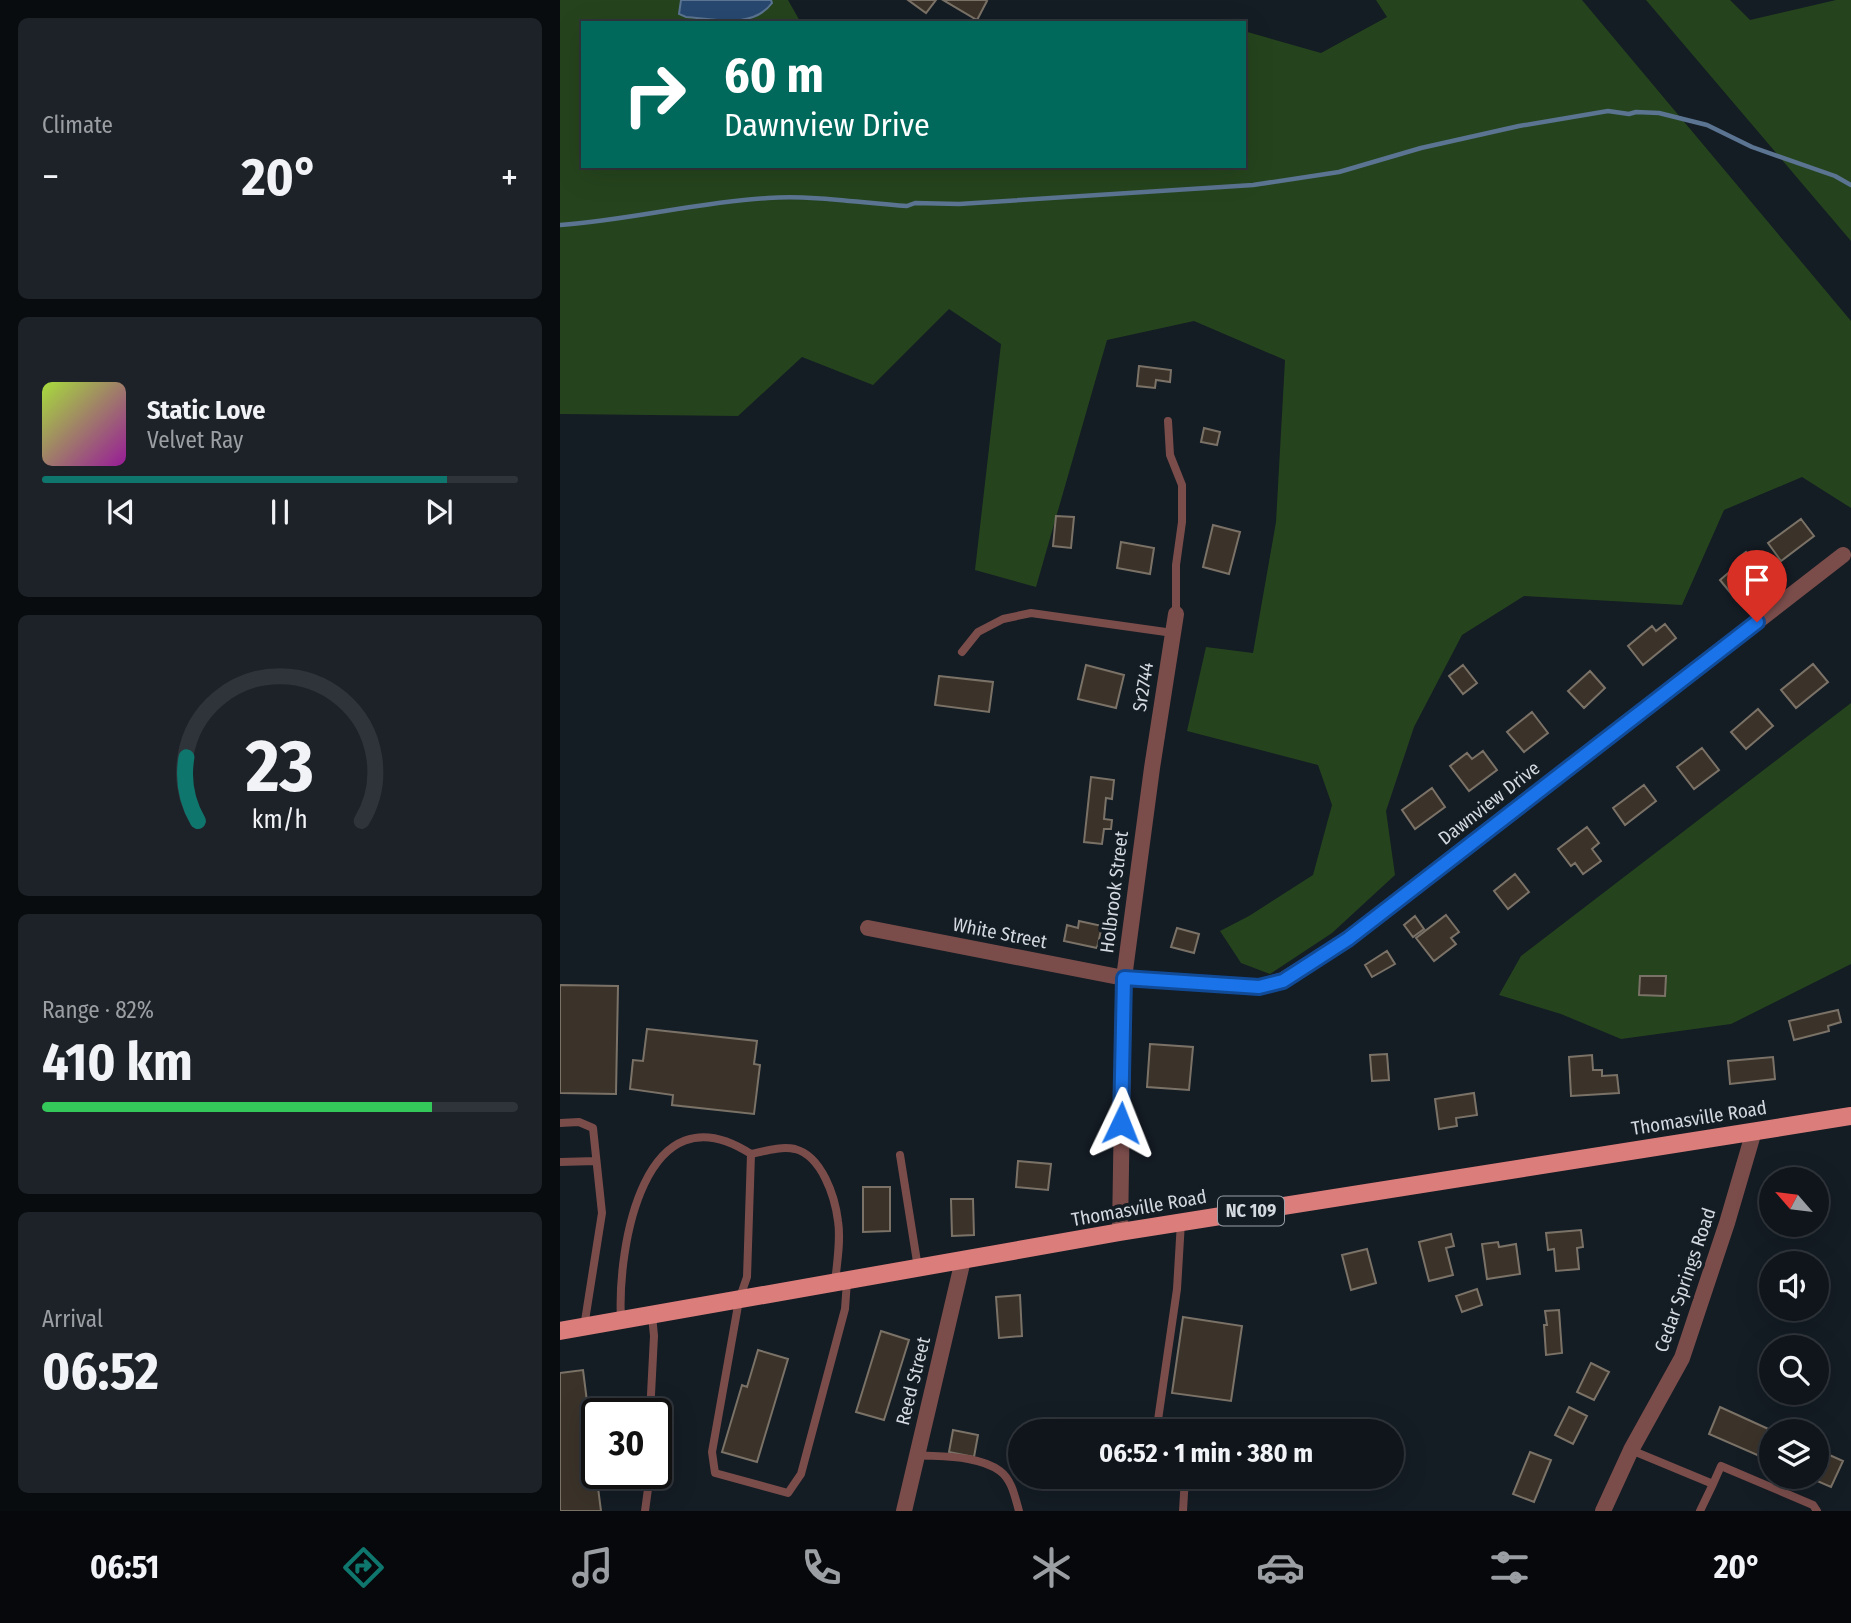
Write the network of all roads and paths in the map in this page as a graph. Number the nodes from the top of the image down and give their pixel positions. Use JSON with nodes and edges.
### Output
{"nodes":[{"id":1,"x":1168,"y":421,"type":"dead end"},
{"id":2,"x":1843,"y":555,"type":"dead end"},
{"id":3,"x":1176,"y":614,"type":"joint"},
{"id":4,"x":1173,"y":633,"type":"junction"},
{"id":5,"x":962,"y":652,"type":"dead end"},
{"id":6,"x":1152,"y":768,"type":"joint"},
{"id":7,"x":868,"y":929,"type":"dead end"},
{"id":8,"x":1124,"y":978,"type":"junction"},
{"id":9,"x":1851,"y":1116,"type":"edge"},
{"id":10,"x":560,"y":1123,"type":"edge"},
{"id":11,"x":1754,"y":1131,"type":"junction"},
{"id":12,"x":751,"y":1154,"type":"junction"},
{"id":13,"x":900,"y":1155,"type":"dead end"},
{"id":14,"x":596,"y":1161,"type":"junction"},
{"id":15,"x":560,"y":1162,"type":"edge"},
{"id":16,"x":1181,"y":1222,"type":"junction"},
{"id":17,"x":1120,"y":1231,"type":"junction"},
{"id":18,"x":963,"y":1261,"type":"junction"},
{"id":19,"x":918,"y":1269,"type":"junction"},
{"id":20,"x":841,"y":1282,"type":"junction"},
{"id":21,"x":739,"y":1300,"type":"junction"},
{"id":22,"x":652,"y":1315,"type":"junction"},
{"id":23,"x":621,"y":1320,"type":"junction"},
{"id":24,"x":584,"y":1327,"type":"junction"},
{"id":25,"x":560,"y":1331,"type":"edge"},
{"id":26,"x":651,"y":1398,"type":"edge"},
{"id":27,"x":1158,"y":1419,"type":"edge"},
{"id":28,"x":1631,"y":1450,"type":"junction"},
{"id":29,"x":916,"y":1455,"type":"junction"},
{"id":30,"x":1713,"y":1484,"type":"junction"},
{"id":31,"x":648,"y":1489,"type":"edge"},
{"id":32,"x":1184,"y":1489,"type":"edge"},
{"id":33,"x":645,"y":1511,"type":"edge"},
{"id":34,"x":905,"y":1511,"type":"edge"},
{"id":35,"x":1018,"y":1511,"type":"edge"},
{"id":36,"x":1183,"y":1511,"type":"edge"},
{"id":37,"x":1603,"y":1511,"type":"edge"},
{"id":38,"x":1700,"y":1511,"type":"edge"},
{"id":39,"x":1817,"y":1511,"type":"edge"}],
"edges":[{"from":1,"to":3,"type":"lane"},
{"from":2,"to":8,"type":"street","name":"Dawnview Drive"},
{"from":3,"to":4,"type":"street","name":"Sr2744"},
{"from":4,"to":5,"type":"lane"},
{"from":4,"to":6,"type":"street","name":"Sr2744"},
{"from":6,"to":8,"type":"street","name":"Holbrook Street"},
{"from":7,"to":8,"type":"street","name":"White Street"},
{"from":8,"to":17,"type":"street","name":"Holbrook Street"},
{"from":9,"to":11,"type":"main road","name":"Thomasville Road","number":"NC 109"},
{"from":10,"to":14,"type":"lane"},
{"from":11,"to":16,"type":"main road","name":"Thomasville Road","number":"NC 109"},
{"from":11,"to":28,"type":"street","name":"Cedar Springs Road"},
{"from":12,"to":20,"type":"lane"},
{"from":12,"to":21,"type":"lane"},
{"from":12,"to":23,"type":"lane"},
{"from":13,"to":19,"type":"lane"},
{"from":14,"to":15,"type":"lane"},
{"from":14,"to":24,"type":"lane"},
{"from":16,"to":17,"type":"main road","name":"Thomasville Road","number":"NC 109"},
{"from":16,"to":27,"type":"lane"},
{"from":17,"to":18,"type":"main road","name":"Thomasville Road","number":"NC 109"},
{"from":18,"to":19,"type":"main road","name":"Thomasville Road","number":"NC 109"},
{"from":18,"to":29,"type":"street","name":"Reed Street"},
{"from":19,"to":20,"type":"main road","name":"Thomasville Road","number":"NC 109"},
{"from":20,"to":21,"type":"main road","name":"Thomasville Road","number":"NC 109"},
{"from":20,"to":21,"type":"lane"},
{"from":21,"to":22,"type":"main road","name":"Thomasville Road","number":"NC 109"},
{"from":22,"to":23,"type":"main road","name":"Thomasville Road","number":"NC 109"},
{"from":22,"to":26,"type":"lane"},
{"from":23,"to":24,"type":"main road","name":"Thomasville Road","number":"NC 109"},
{"from":24,"to":25,"type":"main road","name":"Thomasville Road","number":"NC 109"},
{"from":28,"to":30,"type":"lane"},
{"from":28,"to":37,"type":"street","name":"Cedar Springs Road"},
{"from":29,"to":34,"type":"street","name":"Reed Street"},
{"from":29,"to":35,"type":"lane"},
{"from":30,"to":38,"type":"lane"},
{"from":30,"to":39,"type":"lane"},
{"from":31,"to":33,"type":"lane"},
{"from":32,"to":36,"type":"lane"}]}
